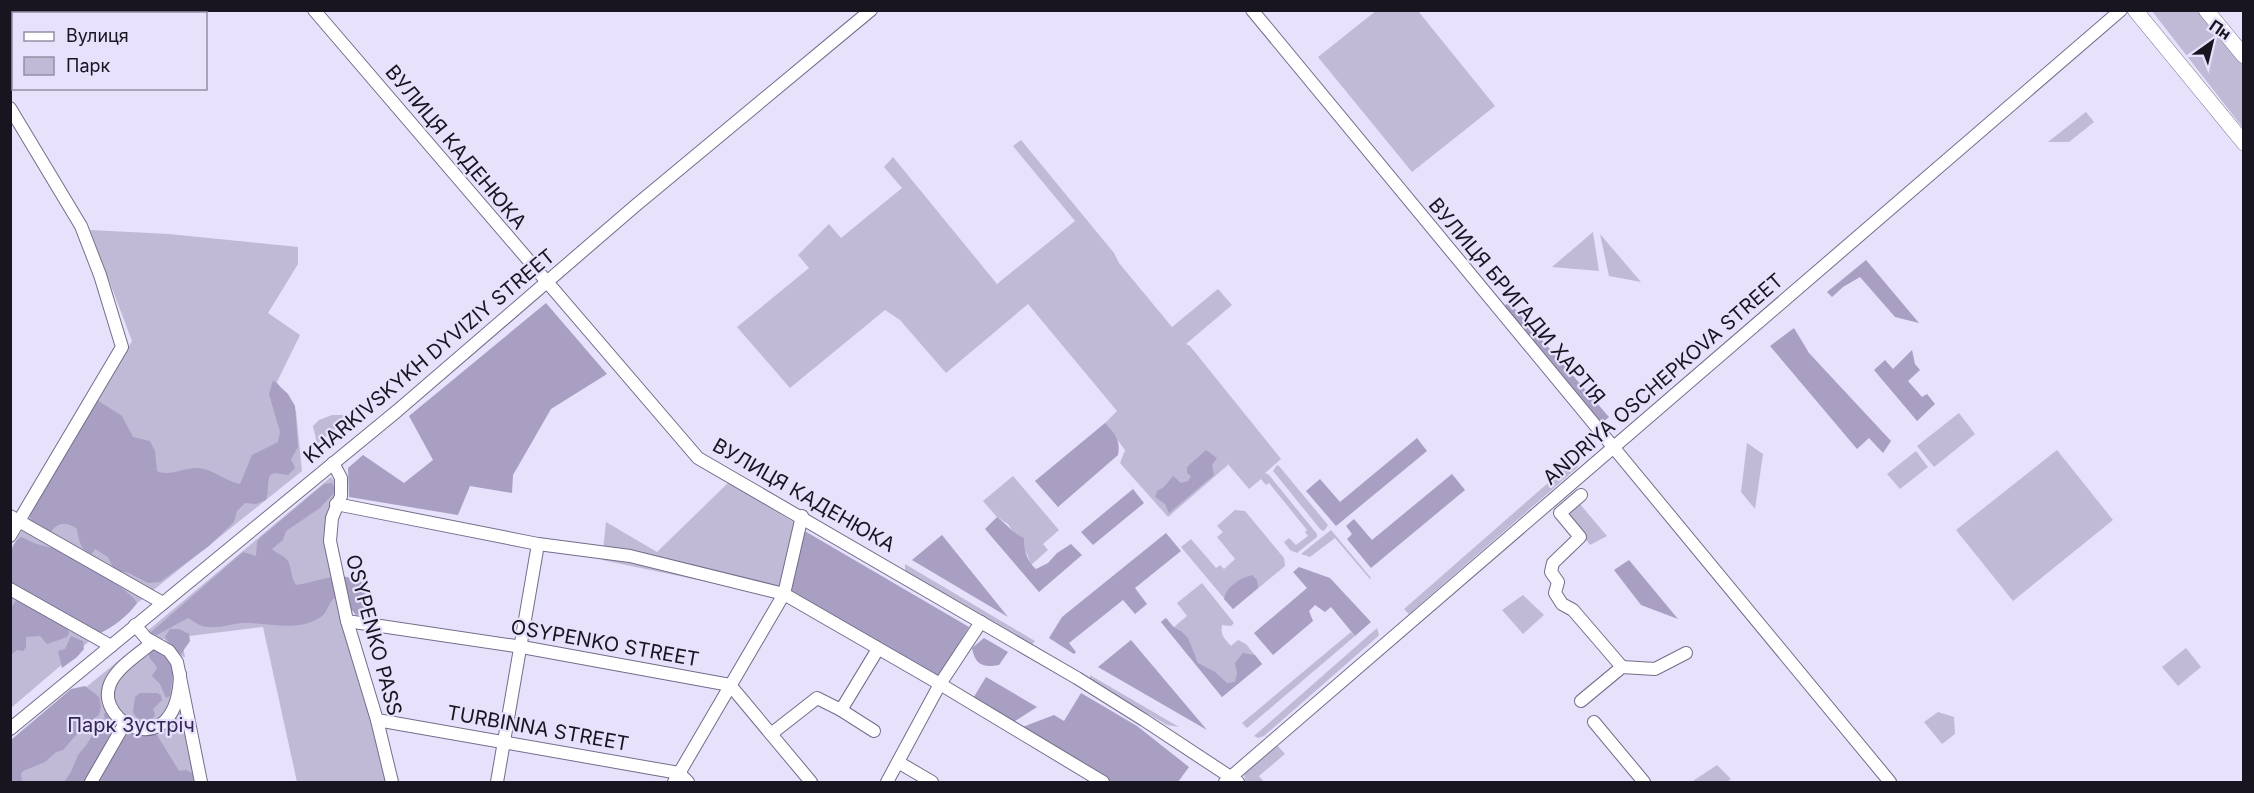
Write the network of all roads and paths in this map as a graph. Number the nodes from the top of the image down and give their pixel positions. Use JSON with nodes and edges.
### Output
{"nodes":[{"id":1,"x":314,"y":10,"type":"edge"},
{"id":2,"x":871,"y":10,"type":"edge"},
{"id":3,"x":1252,"y":10,"type":"edge"},
{"id":4,"x":2121,"y":10,"type":"edge"},
{"id":5,"x":2135,"y":10,"type":"edge"},
{"id":6,"x":2206,"y":10,"type":"edge"},
{"id":7,"x":2244,"y":56,"type":"edge"},
{"id":8,"x":10,"y":108,"type":"edge"},
{"id":9,"x":2244,"y":143,"type":"edge"},
{"id":10,"x":546,"y":282,"type":"junction"},
{"id":11,"x":1613,"y":447,"type":"junction"},
{"id":12,"x":333,"y":463,"type":"junction"},
{"id":13,"x":1581,"y":495,"type":"dead end"},
{"id":14,"x":336,"y":504,"type":"junction"},
{"id":15,"x":802,"y":516,"type":"junction"},
{"id":16,"x":15,"y":518,"type":"edge"},
{"id":17,"x":10,"y":536,"type":"edge"},
{"id":18,"x":538,"y":544,"type":"junction"},
{"id":19,"x":10,"y":589,"type":"edge"},
{"id":20,"x":784,"y":594,"type":"junction"},
{"id":21,"x":163,"y":603,"type":"junction"},
{"id":22,"x":347,"y":621,"type":"junction"},
{"id":23,"x":981,"y":622,"type":"junction"},
{"id":24,"x":135,"y":625,"type":"junction"},
{"id":25,"x":153,"y":642,"type":"junction"},
{"id":26,"x":111,"y":646,"type":"junction"},
{"id":27,"x":522,"y":647,"type":"junction"},
{"id":28,"x":878,"y":649,"type":"junction"},
{"id":29,"x":1686,"y":653,"type":"dead end"},
{"id":30,"x":1622,"y":667,"type":"junction"},
{"id":31,"x":180,"y":674,"type":"junction"},
{"id":32,"x":940,"y":684,"type":"junction"},
{"id":33,"x":730,"y":685,"type":"junction"},
{"id":34,"x":1581,"y":701,"type":"dead end"},
{"id":35,"x":841,"y":710,"type":"junction"},
{"id":36,"x":377,"y":720,"type":"junction"},
{"id":37,"x":1594,"y":722,"type":"dead end"},
{"id":38,"x":125,"y":723,"type":"junction"},
{"id":39,"x":10,"y":729,"type":"edge"},
{"id":40,"x":874,"y":731,"type":"dead end"},
{"id":41,"x":771,"y":734,"type":"junction"},
{"id":42,"x":506,"y":742,"type":"junction"},
{"id":43,"x":898,"y":762,"type":"junction"},
{"id":44,"x":680,"y":779,"type":"edge"},
{"id":45,"x":1231,"y":781,"type":"edge"},
{"id":46,"x":91,"y":783,"type":"edge"},
{"id":47,"x":201,"y":783,"type":"edge"},
{"id":48,"x":392,"y":783,"type":"edge"},
{"id":49,"x":497,"y":783,"type":"edge"},
{"id":50,"x":811,"y":783,"type":"edge"},
{"id":51,"x":886,"y":783,"type":"edge"},
{"id":52,"x":932,"y":783,"type":"edge"},
{"id":53,"x":1103,"y":783,"type":"edge"},
{"id":54,"x":1644,"y":783,"type":"edge"},
{"id":55,"x":1890,"y":783,"type":"edge"}],
"edges":[{"from":1,"to":10,"type":"street","name":"ВУЛИЦЯ КАДЕНЮКА"},
{"from":2,"to":10,"type":"street","name":"KHARKIVSKYKH DYVIZIY STREET"},
{"from":3,"to":11,"type":"street","name":"ВУЛИЦЯ БРИГАДИ ХАРТІЯ"},
{"from":4,"to":11,"type":"street","name":"ANDRIYA OSCHEPKOVA STREET"},
{"from":5,"to":9,"type":"main road"},
{"from":6,"to":7,"type":"main road"},
{"from":8,"to":16,"type":"street"},
{"from":10,"to":12,"type":"street","name":"KHARKIVSKYKH DYVIZIY STREET"},
{"from":10,"to":15,"type":"street","name":"ВУЛИЦЯ КАДЕНЮКА"},
{"from":11,"to":45,"type":"street","name":"ANDRIYA OSCHEPKOVA STREET"},
{"from":11,"to":55,"type":"street","name":"ВУЛИЦЯ БРИГАДИ ХАРТІЯ"},
{"from":12,"to":14,"type":"street","name":"OSYPENKO PASS"},
{"from":12,"to":21,"type":"street","name":"KHARKIVSKYKH DYVIZIY STREET"},
{"from":13,"to":30,"type":"street"},
{"from":14,"to":18,"type":"street"},
{"from":14,"to":22,"type":"street","name":"OSYPENKO PASS"},
{"from":15,"to":20,"type":"street"},
{"from":15,"to":23,"type":"street","name":"ВУЛИЦЯ КАДЕНЮКА"},
{"from":16,"to":17,"type":"street"},
{"from":16,"to":21,"type":"street"},
{"from":18,"to":20,"type":"street"},
{"from":18,"to":27,"type":"street"},
{"from":19,"to":26,"type":"street"},
{"from":20,"to":28,"type":"street"},
{"from":20,"to":33,"type":"street"},
{"from":21,"to":24,"type":"street","name":"KHARKIVSKYKH DYVIZIY STREET"},
{"from":22,"to":27,"type":"street","name":"OSYPENKO STREET"},
{"from":22,"to":36,"type":"street","name":"OSYPENKO PASS"},
{"from":23,"to":32,"type":"street"},
{"from":23,"to":45,"type":"street","name":"ВУЛИЦЯ КАДЕНЮКА"},
{"from":24,"to":25,"type":"street"},
{"from":24,"to":26,"type":"street","name":"KHARKIVSKYKH DYVIZIY STREET"},
{"from":25,"to":31,"type":"street"},
{"from":25,"to":38,"type":"street"},
{"from":26,"to":39,"type":"street","name":"KHARKIVSKYKH DYVIZIY STREET"},
{"from":27,"to":33,"type":"street","name":"OSYPENKO STREET"},
{"from":27,"to":42,"type":"street"},
{"from":28,"to":32,"type":"street"},
{"from":28,"to":35,"type":"street"},
{"from":29,"to":30,"type":"street"},
{"from":30,"to":34,"type":"street"},
{"from":31,"to":38,"type":"street"},
{"from":31,"to":47,"type":"street"},
{"from":32,"to":43,"type":"street"},
{"from":32,"to":53,"type":"street"},
{"from":33,"to":41,"type":"street"},
{"from":33,"to":44,"type":"street"},
{"from":35,"to":40,"type":"street"},
{"from":35,"to":41,"type":"street"},
{"from":36,"to":42,"type":"street","name":"TURBINNA STREET"},
{"from":36,"to":48,"type":"street","name":"OSYPENKO PASS"},
{"from":37,"to":54,"type":"street"},
{"from":38,"to":46,"type":"street"},
{"from":41,"to":50,"type":"street"},
{"from":42,"to":44,"type":"street","name":"TURBINNA STREET"},
{"from":42,"to":49,"type":"street"},
{"from":43,"to":51,"type":"street"},
{"from":43,"to":52,"type":"street"}]}
